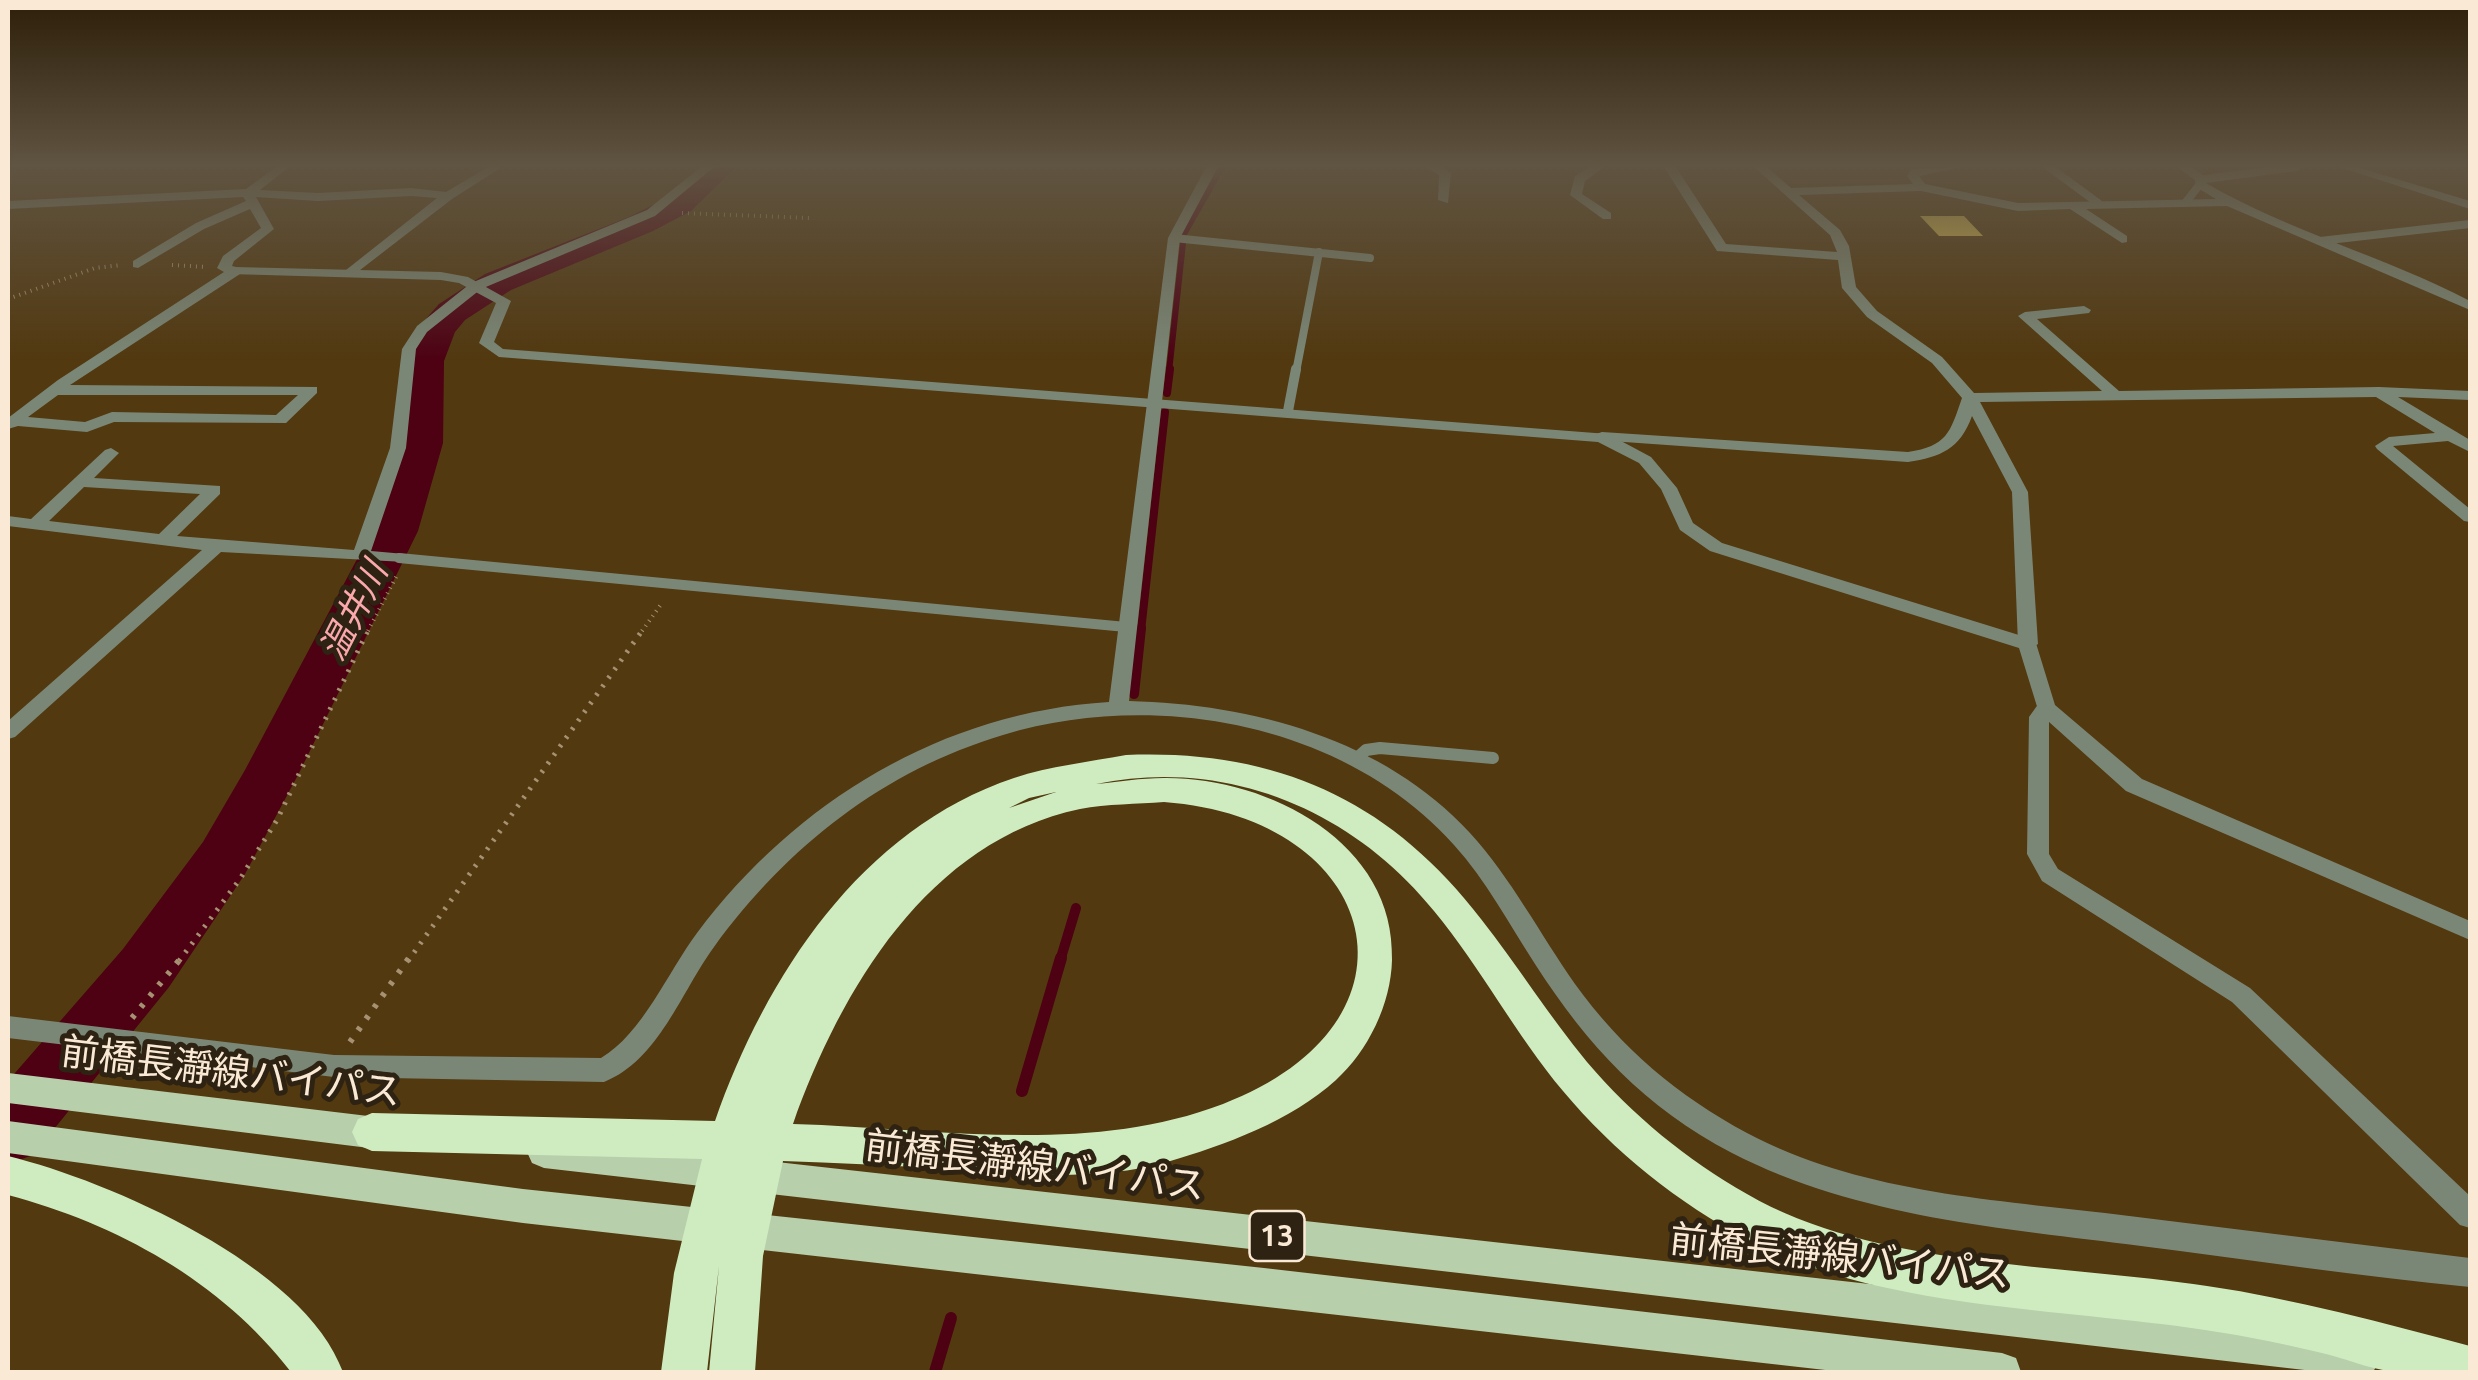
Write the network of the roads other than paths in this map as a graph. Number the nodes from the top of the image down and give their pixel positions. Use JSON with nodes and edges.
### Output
{"nodes":[{"id":1,"x":191,"y":231,"type":"edge"},
{"id":2,"x":265,"y":231,"type":"edge"},
{"id":3,"x":404,"y":231,"type":"edge"},
{"id":4,"x":610,"y":231,"type":"edge"},
{"id":5,"x":1178,"y":231,"type":"edge"},
{"id":6,"x":1711,"y":231,"type":"edge"},
{"id":7,"x":1832,"y":231,"type":"edge"},
{"id":8,"x":2112,"y":231,"type":"edge"},
{"id":9,"x":2297,"y":231,"type":"edge"},
{"id":10,"x":2405,"y":231,"type":"edge"},
{"id":11,"x":1174,"y":238,"type":"junction"},
{"id":12,"x":2122,"y":238,"type":"dead end"},
{"id":13,"x":2320,"y":241,"type":"junction"},
{"id":14,"x":1319,"y":252,"type":"junction"},
{"id":15,"x":1845,"y":257,"type":"junction"},
{"id":16,"x":1370,"y":258,"type":"dead end"},
{"id":17,"x":138,"y":264,"type":"road end"},
{"id":18,"x":230,"y":270,"type":"junction"},
{"id":19,"x":352,"y":273,"type":"junction"},
{"id":20,"x":484,"y":290,"type":"junction"},
{"id":21,"x":2470,"y":306,"type":"edge"},
{"id":22,"x":2084,"y":310,"type":"dead end"},
{"id":23,"x":54,"y":390,"type":"junction"},
{"id":24,"x":2379,"y":392,"type":"junction"},
{"id":25,"x":2470,"y":395,"type":"edge"},
{"id":26,"x":1970,"y":398,"type":"junction"},
{"id":27,"x":2118,"y":398,"type":"junction"},
{"id":28,"x":1154,"y":401,"type":"junction"},
{"id":29,"x":1288,"y":412,"type":"junction"},
{"id":30,"x":11,"y":423,"type":"edge"},
{"id":31,"x":2448,"y":436,"type":"junction"},
{"id":32,"x":1602,"y":437,"type":"junction"},
{"id":33,"x":2470,"y":446,"type":"edge"},
{"id":34,"x":112,"y":453,"type":"dead end"},
{"id":35,"x":83,"y":482,"type":"junction"},
{"id":36,"x":2470,"y":517,"type":"edge"},
{"id":37,"x":8,"y":521,"type":"edge"},
{"id":38,"x":35,"y":524,"type":"junction"},
{"id":39,"x":163,"y":540,"type":"junction"},
{"id":40,"x":216,"y":546,"type":"junction"},
{"id":41,"x":365,"y":554,"type":"junction"},
{"id":42,"x":402,"y":558,"type":"joint"},
{"id":43,"x":1126,"y":628,"type":"junction"},
{"id":44,"x":2028,"y":644,"type":"junction"},
{"id":45,"x":1118,"y":708,"type":"junction"},
{"id":46,"x":2046,"y":708,"type":"junction"},
{"id":47,"x":8,"y":732,"type":"edge"},
{"id":48,"x":1493,"y":758,"type":"dead end"},
{"id":49,"x":1356,"y":759,"type":"junction"},
{"id":50,"x":2470,"y":931,"type":"edge"},
{"id":51,"x":8,"y":1028,"type":"edge"},
{"id":52,"x":765,"y":1087,"type":"junction"},
{"id":53,"x":10,"y":1088,"type":"edge"},
{"id":54,"x":372,"y":1132,"type":"junction"},
{"id":55,"x":10,"y":1164,"type":"edge"},
{"id":56,"x":2470,"y":1215,"type":"edge"},
{"id":57,"x":2470,"y":1273,"type":"edge"},
{"id":58,"x":2470,"y":1370,"type":"edge"},
{"id":59,"x":320,"y":1372,"type":"edge"},
{"id":60,"x":684,"y":1372,"type":"edge"},
{"id":61,"x":732,"y":1372,"type":"edge"},
{"id":62,"x":2002,"y":1372,"type":"edge"}],
"edges":[{"from":1,"to":17,"type":"street"},
{"from":2,"to":18,"type":"street"},
{"from":3,"to":19,"type":"street"},
{"from":4,"to":20,"type":"street"},
{"from":5,"to":11,"type":"street"},
{"from":6,"to":15,"type":"street"},
{"from":7,"to":15,"type":"street"},
{"from":8,"to":12,"type":"street"},
{"from":9,"to":13,"type":"street"},
{"from":10,"to":13,"type":"lane"},
{"from":11,"to":14,"type":"lane"},
{"from":11,"to":28,"type":"street"},
{"from":13,"to":21,"type":"street"},
{"from":14,"to":16,"type":"lane"},
{"from":14,"to":29,"type":"lane"},
{"from":15,"to":26,"type":"street"},
{"from":18,"to":19,"type":"street"},
{"from":18,"to":23,"type":"street"},
{"from":19,"to":20,"type":"street"},
{"from":20,"to":28,"type":"street"},
{"from":20,"to":41,"type":"street"},
{"from":22,"to":27,"type":"street"},
{"from":23,"to":30,"type":"street"},
{"from":23,"to":30,"type":"street"},
{"from":24,"to":25,"type":"street"},
{"from":24,"to":27,"type":"street"},
{"from":24,"to":31,"type":"street"},
{"from":26,"to":27,"type":"street"},
{"from":26,"to":32,"type":"street"},
{"from":26,"to":44,"type":"street"},
{"from":28,"to":29,"type":"street"},
{"from":28,"to":43,"type":"street"},
{"from":29,"to":32,"type":"street"},
{"from":31,"to":33,"type":"street"},
{"from":31,"to":36,"type":"street"},
{"from":32,"to":44,"type":"street"},
{"from":34,"to":35,"type":"street"},
{"from":35,"to":38,"type":"street"},
{"from":35,"to":39,"type":"street"},
{"from":37,"to":38,"type":"street"},
{"from":38,"to":39,"type":"street"},
{"from":39,"to":40,"type":"street"},
{"from":40,"to":41,"type":"street"},
{"from":40,"to":47,"type":"street"},
{"from":41,"to":42,"type":"street"},
{"from":42,"to":43,"type":"lane"},
{"from":43,"to":45,"type":"street"},
{"from":44,"to":46,"type":"street"},
{"from":45,"to":49,"type":"street"},
{"from":45,"to":51,"type":"street"},
{"from":46,"to":50,"type":"street"},
{"from":46,"to":56,"type":"street"},
{"from":48,"to":49,"type":"lane"},
{"from":49,"to":57,"type":"street"},
{"from":52,"to":54,"type":"highway"},
{"from":52,"to":58,"type":"highway"},
{"from":52,"to":60,"type":"highway"},
{"from":52,"to":61,"type":"highway"},
{"from":53,"to":54,"type":"main road","name":"前橋長瀞線バイパス","number":"13"},
{"from":54,"to":58,"type":"main road","name":"前橋長瀞線バイパス","number":"13"},
{"from":55,"to":59,"type":"highway"},
{"from":55,"to":62,"type":"main road","number":"13"}]}
